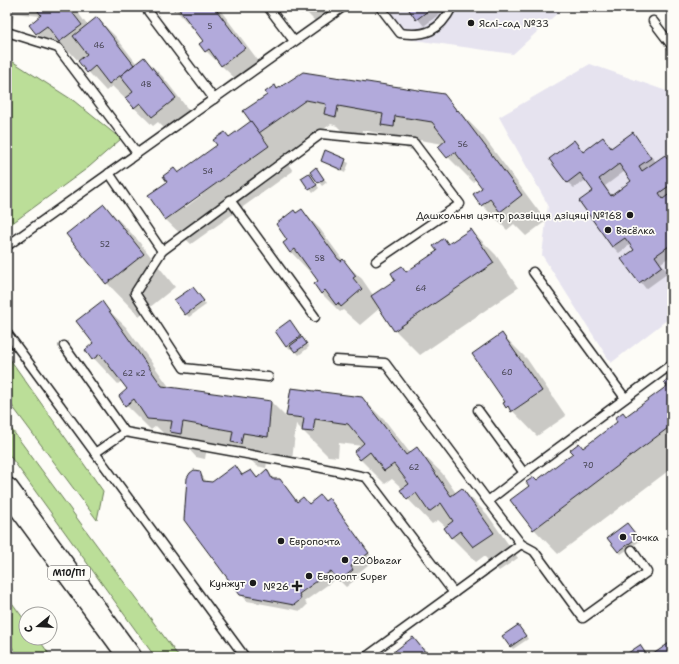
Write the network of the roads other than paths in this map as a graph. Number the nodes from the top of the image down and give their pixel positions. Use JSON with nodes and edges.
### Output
{"nodes":[{"id":1,"x":145,"y":7,"type":"edge"},
{"id":2,"x":268,"y":7,"type":"edge"},
{"id":3,"x":342,"y":7,"type":"edge"},
{"id":4,"x":380,"y":7,"type":"edge"},
{"id":5,"x":452,"y":7,"type":"edge"},
{"id":6,"x":653,"y":21,"type":"dead end"},
{"id":7,"x":7,"y":32,"type":"edge"},
{"id":8,"x":294,"y":41,"type":"junction"},
{"id":9,"x":672,"y":46,"type":"edge"},
{"id":10,"x":214,"y":99,"type":"junction"},
{"id":11,"x":137,"y":153,"type":"junction"},
{"id":12,"x":109,"y":173,"type":"junction"},
{"id":13,"x":230,"y":200,"type":"junction"},
{"id":14,"x":7,"y":246,"type":"edge"},
{"id":15,"x":162,"y":251,"type":"junction"},
{"id":16,"x":376,"y":261,"type":"dead end"},
{"id":17,"x":534,"y":272,"type":"dead end"},
{"id":18,"x":315,"y":317,"type":"dead end"},
{"id":19,"x":7,"y":333,"type":"edge"},
{"id":20,"x":64,"y":346,"type":"dead end"},
{"id":21,"x":336,"y":360,"type":"dead end"},
{"id":22,"x":672,"y":364,"type":"edge"},
{"id":23,"x":268,"y":376,"type":"dead end"},
{"id":24,"x":625,"y":398,"type":"junction"},
{"id":25,"x":478,"y":410,"type":"dead end"},
{"id":26,"x":125,"y":432,"type":"junction"},
{"id":27,"x":95,"y":453,"type":"junction"},
{"id":28,"x":524,"y":473,"type":"junction"},
{"id":29,"x":7,"y":489,"type":"edge"},
{"id":30,"x":488,"y":501,"type":"junction"},
{"id":31,"x":521,"y":544,"type":"junction"},
{"id":32,"x":632,"y":550,"type":"dead end"},
{"id":33,"x":454,"y":593,"type":"junction"},
{"id":34,"x":130,"y":657,"type":"edge"},
{"id":35,"x":245,"y":657,"type":"edge"},
{"id":36,"x":366,"y":657,"type":"edge"}],
"edges":[{"from":1,"to":10,"type":"lane"},
{"from":2,"to":8,"type":"lane"},
{"from":3,"to":8,"type":"lane"},
{"from":4,"to":5,"type":"lane"},
{"from":6,"to":9,"type":"lane"},
{"from":7,"to":11,"type":"lane"},
{"from":8,"to":10,"type":"lane"},
{"from":10,"to":11,"type":"lane"},
{"from":11,"to":12,"type":"lane"},
{"from":12,"to":14,"type":"lane"},
{"from":12,"to":15,"type":"lane"},
{"from":13,"to":15,"type":"lane"},
{"from":13,"to":16,"type":"lane"},
{"from":13,"to":18,"type":"lane"},
{"from":15,"to":23,"type":"lane"},
{"from":17,"to":24,"type":"lane"},
{"from":19,"to":27,"type":"lane"},
{"from":20,"to":26,"type":"lane"},
{"from":21,"to":30,"type":"lane"},
{"from":22,"to":24,"type":"lane"},
{"from":24,"to":28,"type":"lane"},
{"from":25,"to":28,"type":"lane"},
{"from":26,"to":27,"type":"lane"},
{"from":26,"to":33,"type":"lane"},
{"from":27,"to":35,"type":"lane"},
{"from":28,"to":30,"type":"lane"},
{"from":29,"to":34,"type":"main road","number":"М10/П1"},
{"from":30,"to":31,"type":"lane"},
{"from":31,"to":32,"type":"lane"},
{"from":31,"to":33,"type":"lane"},
{"from":33,"to":36,"type":"lane"}]}
